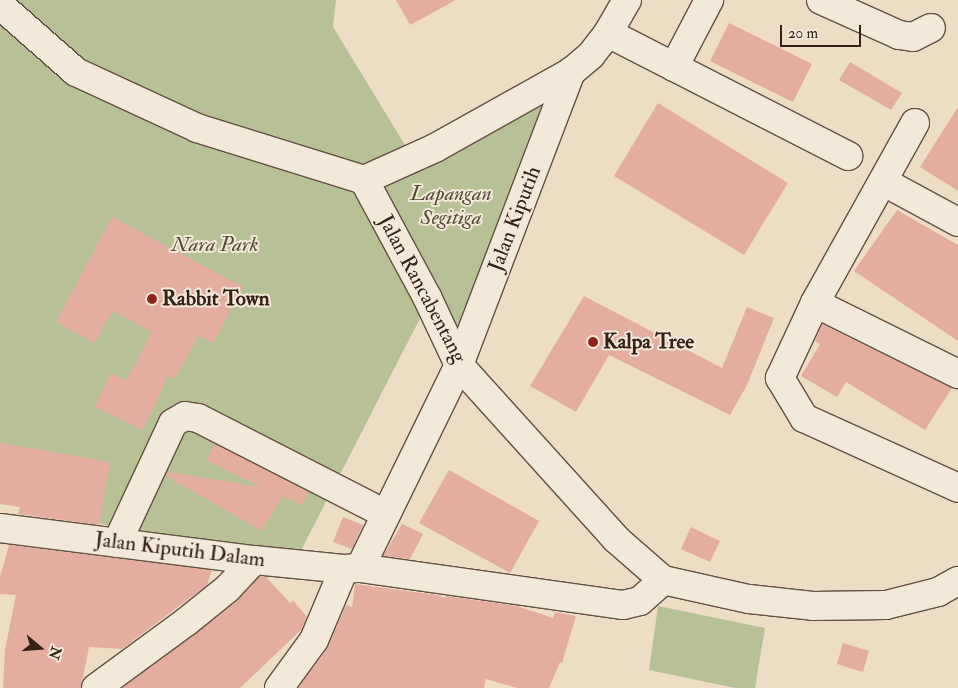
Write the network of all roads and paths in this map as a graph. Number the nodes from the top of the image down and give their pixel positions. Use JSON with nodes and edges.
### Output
{"nodes":[{"id":1,"x":627,"y":0,"type":"edge"},
{"id":2,"x":709,"y":0,"type":"edge"},
{"id":3,"x":820,"y":0,"type":"edge"},
{"id":4,"x":0,"y":5,"type":"edge"},
{"id":5,"x":931,"y":28,"type":"dead end"},
{"id":6,"x":608,"y":33,"type":"junction"},
{"id":7,"x":674,"y":67,"type":"junction"},
{"id":8,"x":571,"y":72,"type":"junction"},
{"id":9,"x":915,"y":122,"type":"dead end"},
{"id":10,"x":848,"y":156,"type":"dead end"},
{"id":11,"x":364,"y":180,"type":"junction"},
{"id":12,"x":884,"y":182,"type":"junction"},
{"id":13,"x":958,"y":222,"type":"edge"},
{"id":14,"x":815,"y":303,"type":"junction"},
{"id":15,"x":459,"y":365,"type":"junction"},
{"id":16,"x":958,"y":374,"type":"edge"},
{"id":17,"x":958,"y":488,"type":"edge"},
{"id":18,"x":386,"y":514,"type":"junction"},
{"id":19,"x":0,"y":528,"type":"edge"},
{"id":20,"x":117,"y":543,"type":"junction"},
{"id":21,"x":254,"y":560,"type":"junction"},
{"id":22,"x":352,"y":568,"type":"junction"},
{"id":23,"x":663,"y":580,"type":"junction"},
{"id":24,"x":958,"y":581,"type":"edge"},
{"id":25,"x":96,"y":688,"type":"edge"},
{"id":26,"x":279,"y":688,"type":"edge"}],
"edges":[{"from":1,"to":6,"type":"street","name":"Jalan Kiputih"},
{"from":2,"to":7,"type":"street"},
{"from":3,"to":5,"type":"street"},
{"from":4,"to":11,"type":"street"},
{"from":6,"to":7,"type":"street"},
{"from":6,"to":8,"type":"street","name":"Jalan Kiputih"},
{"from":7,"to":10,"type":"street"},
{"from":8,"to":11,"type":"street","name":"Jalan Kiputih"},
{"from":8,"to":15,"type":"street","name":"Jalan Kiputih"},
{"from":9,"to":12,"type":"street"},
{"from":11,"to":15,"type":"street","name":"Jalan Rancabentang"},
{"from":12,"to":13,"type":"street"},
{"from":12,"to":14,"type":"street"},
{"from":14,"to":16,"type":"street"},
{"from":14,"to":17,"type":"street"},
{"from":15,"to":18,"type":"street"},
{"from":15,"to":23,"type":"street","name":"Jalan Rancabentang"},
{"from":18,"to":20,"type":"street"},
{"from":18,"to":22,"type":"street"},
{"from":19,"to":20,"type":"street","name":"Jalan Kiputih Dalam"},
{"from":20,"to":21,"type":"street","name":"Jalan Kiputih Dalam"},
{"from":21,"to":22,"type":"street","name":"Jalan Kiputih Dalam"},
{"from":21,"to":25,"type":"street"},
{"from":22,"to":23,"type":"street","name":"Jalan Kiputih Dalam"},
{"from":22,"to":26,"type":"street"},
{"from":23,"to":24,"type":"street","name":"Jalan Rancabentang"}]}
